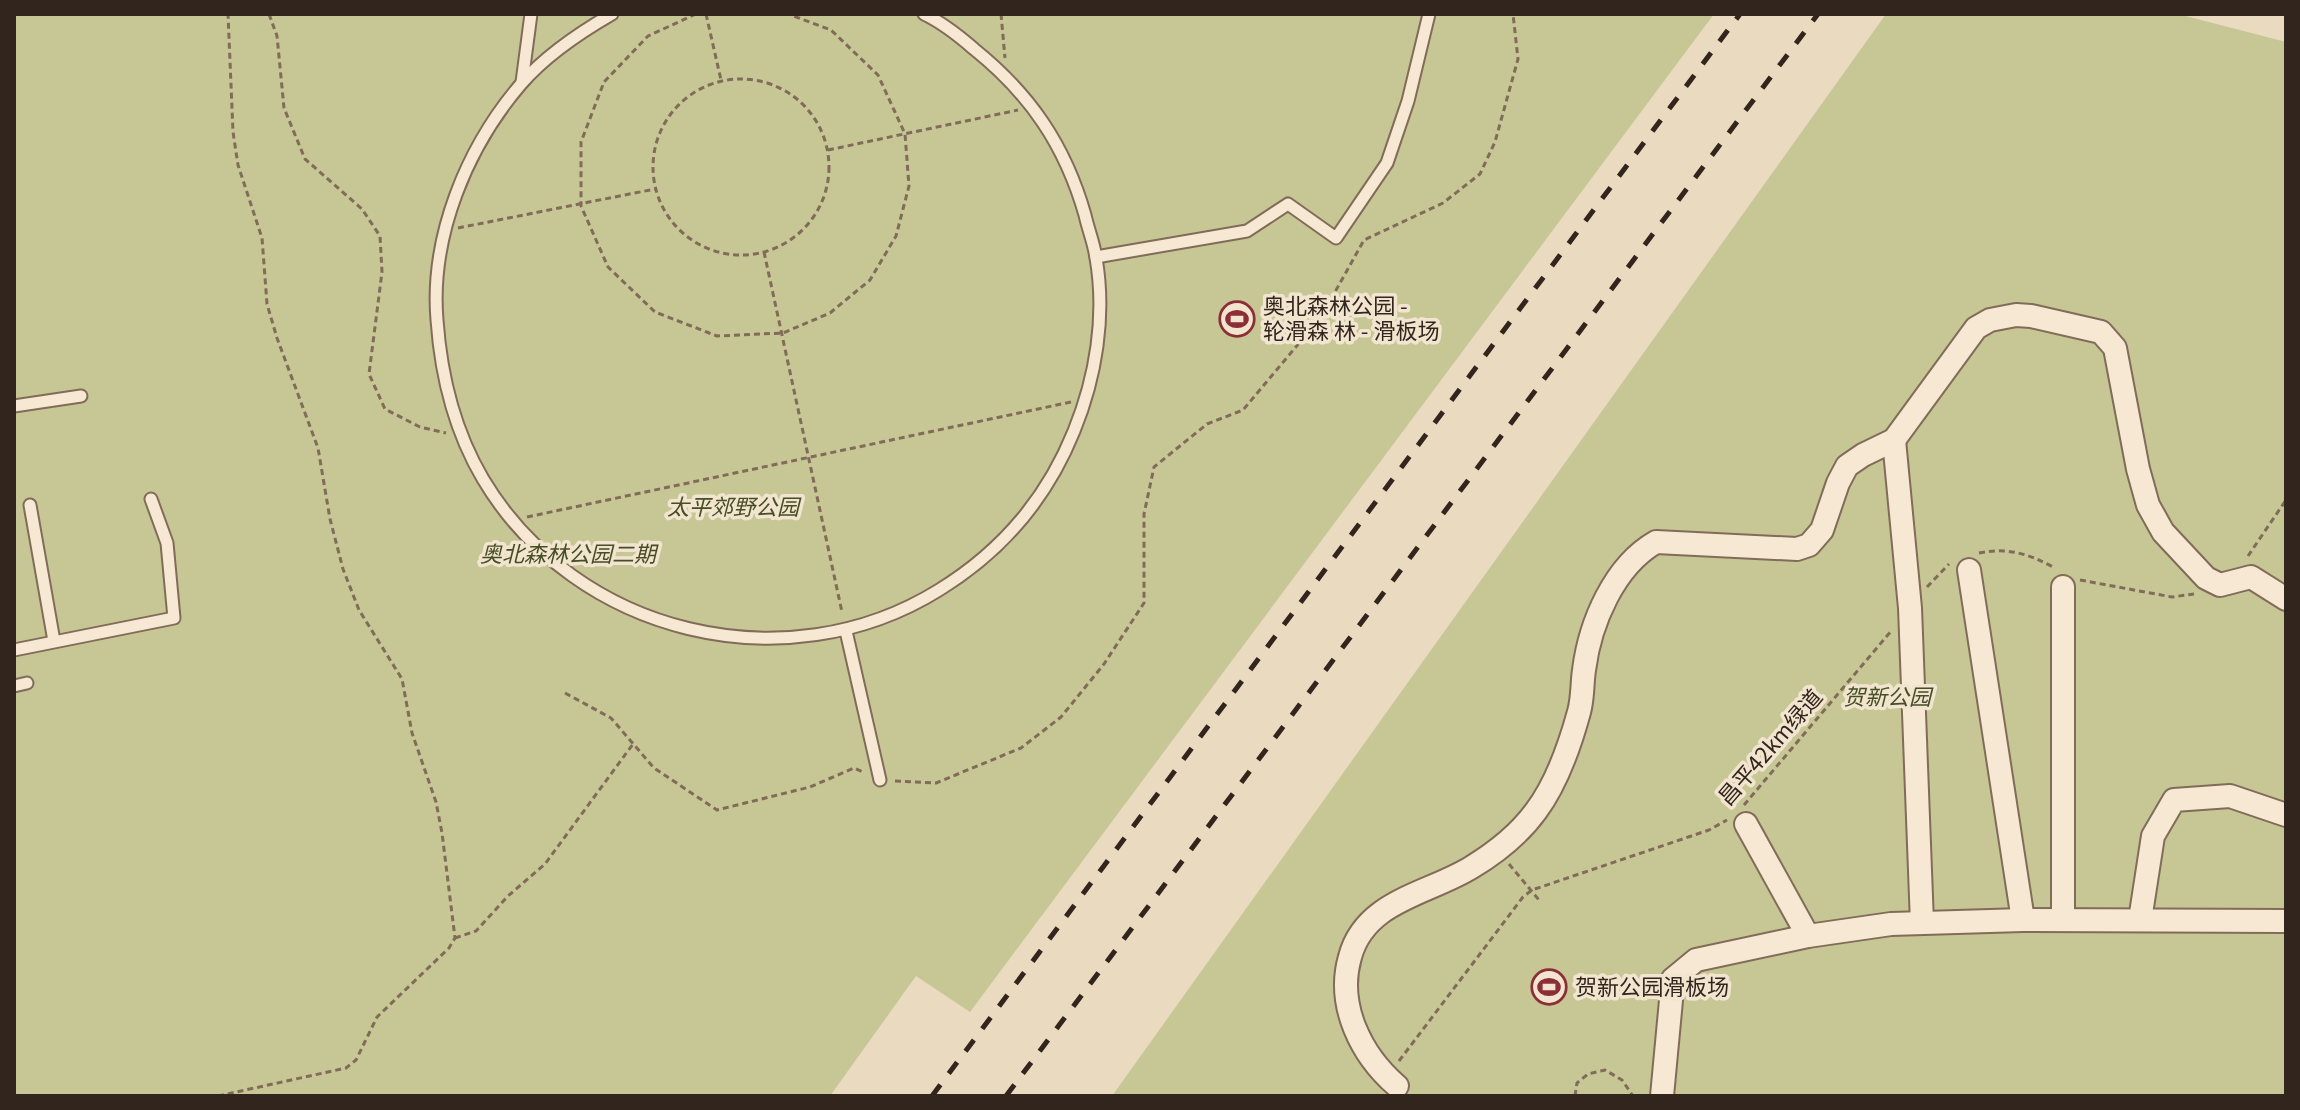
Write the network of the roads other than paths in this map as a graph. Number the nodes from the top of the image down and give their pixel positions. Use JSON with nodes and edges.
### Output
{"nodes":[{"id":1,"x":531,"y":14,"type":"edge"},
{"id":2,"x":612,"y":14,"type":"edge"},
{"id":3,"x":924,"y":14,"type":"edge"},
{"id":4,"x":1429,"y":14,"type":"edge"},
{"id":5,"x":522,"y":82,"type":"junction"},
{"id":6,"x":1096,"y":257,"type":"junction"},
{"id":7,"x":81,"y":396,"type":"dead end"},
{"id":8,"x":14,"y":406,"type":"edge"},
{"id":9,"x":1894,"y":440,"type":"junction"},
{"id":10,"x":151,"y":499,"type":"dead end"},
{"id":11,"x":30,"y":505,"type":"dead end"},
{"id":12,"x":1966,"y":561,"type":"road end"},
{"id":13,"x":2064,"y":578,"type":"road end"},
{"id":14,"x":2286,"y":599,"type":"edge"},
{"id":15,"x":846,"y":631,"type":"junction"},
{"id":16,"x":54,"y":641,"type":"junction"},
{"id":17,"x":14,"y":650,"type":"edge"},
{"id":18,"x":27,"y":683,"type":"dead end"},
{"id":19,"x":14,"y":686,"type":"edge"},
{"id":20,"x":880,"y":780,"type":"road end"},
{"id":21,"x":1741,"y":815,"type":"road end"},
{"id":22,"x":2286,"y":815,"type":"edge"},
{"id":23,"x":2023,"y":920,"type":"junction"},
{"id":24,"x":2063,"y":920,"type":"junction"},
{"id":25,"x":2140,"y":920,"type":"junction"},
{"id":26,"x":2286,"y":921,"type":"edge"},
{"id":27,"x":1922,"y":923,"type":"junction"},
{"id":28,"x":1808,"y":936,"type":"junction"},
{"id":29,"x":1392,"y":1082,"type":"road end"},
{"id":30,"x":1662,"y":1096,"type":"edge"}],
"edges":[{"from":1,"to":5,"type":"lane"},
{"from":2,"to":5,"type":"lane"},
{"from":3,"to":6,"type":"lane"},
{"from":4,"to":6,"type":"lane"},
{"from":5,"to":15,"type":"lane"},
{"from":6,"to":15,"type":"lane"},
{"from":7,"to":8,"type":"lane"},
{"from":9,"to":14,"type":"street"},
{"from":9,"to":27,"type":"street"},
{"from":9,"to":29,"type":"street"},
{"from":10,"to":16,"type":"lane"},
{"from":11,"to":16,"type":"lane"},
{"from":12,"to":23,"type":"street"},
{"from":13,"to":24,"type":"street"},
{"from":15,"to":20,"type":"lane"},
{"from":16,"to":17,"type":"lane"},
{"from":18,"to":19,"type":"lane"},
{"from":21,"to":28,"type":"street"},
{"from":22,"to":25,"type":"street"},
{"from":23,"to":24,"type":"street"},
{"from":23,"to":27,"type":"street"},
{"from":24,"to":25,"type":"street"},
{"from":25,"to":26,"type":"street"},
{"from":27,"to":28,"type":"street"},
{"from":28,"to":30,"type":"street"}]}
